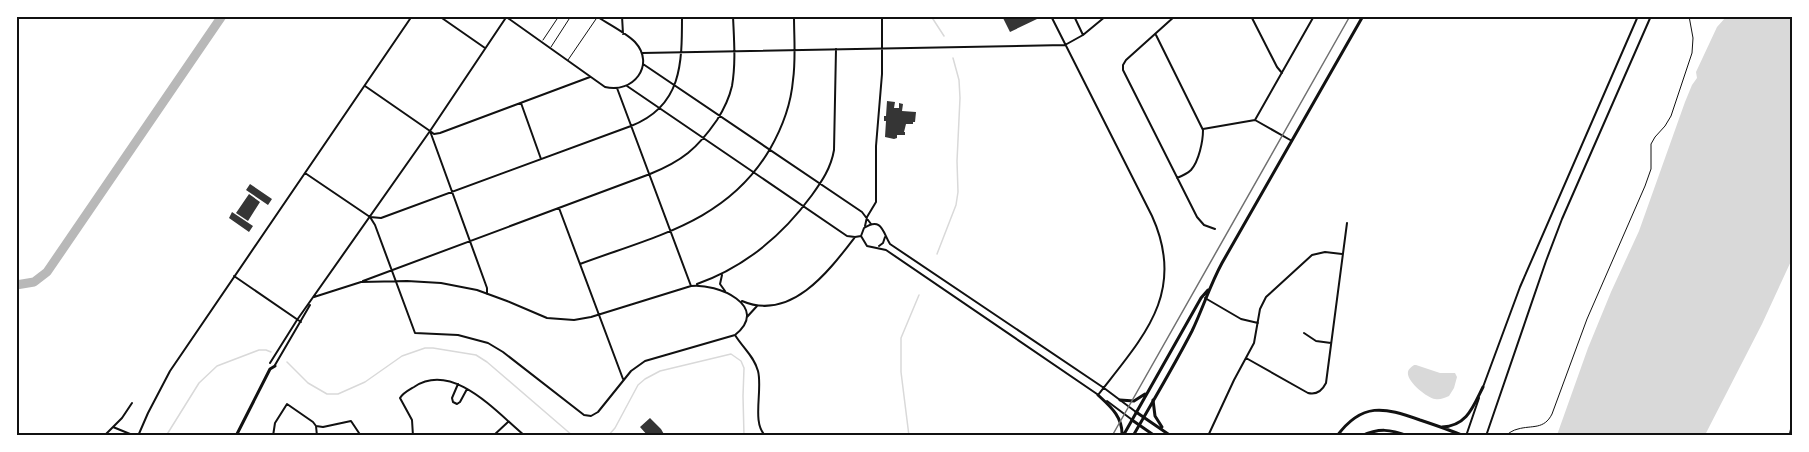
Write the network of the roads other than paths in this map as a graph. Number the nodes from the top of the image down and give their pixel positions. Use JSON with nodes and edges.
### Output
{"nodes":[{"id":1,"x":412,"y":16,"type":"edge"},
{"id":2,"x":439,"y":16,"type":"edge"},
{"id":3,"x":559,"y":16,"type":"edge"},
{"id":4,"x":572,"y":16,"type":"edge"},
{"id":5,"x":622,"y":16,"type":"edge"},
{"id":6,"x":682,"y":16,"type":"edge"},
{"id":7,"x":734,"y":16,"type":"edge"},
{"id":8,"x":794,"y":16,"type":"edge"},
{"id":9,"x":882,"y":16,"type":"edge"},
{"id":10,"x":1051,"y":16,"type":"edge"},
{"id":11,"x":1074,"y":16,"type":"edge"},
{"id":12,"x":1106,"y":16,"type":"edge"},
{"id":13,"x":1175,"y":16,"type":"edge"},
{"id":14,"x":1251,"y":16,"type":"edge"},
{"id":15,"x":1309,"y":16,"type":"edge"},
{"id":16,"x":1363,"y":16,"type":"edge"},
{"id":17,"x":1638,"y":16,"type":"edge"},
{"id":18,"x":1651,"y":16,"type":"edge"},
{"id":19,"x":506,"y":17,"type":"edge"},
{"id":20,"x":597,"y":17,"type":"edge"},
{"id":21,"x":1313,"y":18,"type":"edge"},
{"id":22,"x":622,"y":34,"type":"junction"},
{"id":23,"x":1155,"y":34,"type":"junction"},
{"id":24,"x":1083,"y":35,"type":"junction"},
{"id":25,"x":542,"y":42,"type":"junction"},
{"id":26,"x":1065,"y":45,"type":"junction"},
{"id":27,"x":485,"y":48,"type":"junction"},
{"id":28,"x":550,"y":48,"type":"junction"},
{"id":29,"x":882,"y":48,"type":"junction"},
{"id":30,"x":794,"y":49,"type":"junction"},
{"id":31,"x":837,"y":49,"type":"junction"},
{"id":32,"x":734,"y":51,"type":"junction"},
{"id":33,"x":642,"y":52,"type":"junction"},
{"id":34,"x":682,"y":52,"type":"junction"},
{"id":35,"x":568,"y":60,"type":"junction"},
{"id":36,"x":643,"y":64,"type":"junction"},
{"id":37,"x":1282,"y":73,"type":"junction"},
{"id":38,"x":591,"y":76,"type":"junction"},
{"id":39,"x":364,"y":86,"type":"junction"},
{"id":40,"x":626,"y":86,"type":"junction"},
{"id":41,"x":675,"y":86,"type":"junction"},
{"id":42,"x":617,"y":88,"type":"junction"},
{"id":43,"x":521,"y":103,"type":"junction"},
{"id":44,"x":660,"y":108,"type":"junction"},
{"id":45,"x":719,"y":116,"type":"junction"},
{"id":46,"x":1255,"y":120,"type":"junction"},
{"id":47,"x":631,"y":126,"type":"junction"},
{"id":48,"x":1203,"y":129,"type":"junction"},
{"id":49,"x":430,"y":131,"type":"junction"},
{"id":50,"x":705,"y":138,"type":"junction"},
{"id":51,"x":1292,"y":141,"type":"junction"},
{"id":52,"x":770,"y":150,"type":"junction"},
{"id":53,"x":541,"y":159,"type":"junction"},
{"id":54,"x":754,"y":172,"type":"junction"},
{"id":55,"x":305,"y":173,"type":"junction"},
{"id":56,"x":650,"y":174,"type":"junction"},
{"id":57,"x":1177,"y":178,"type":"junction"},
{"id":58,"x":820,"y":184,"type":"junction"},
{"id":59,"x":452,"y":192,"type":"junction"},
{"id":60,"x":804,"y":206,"type":"junction"},
{"id":61,"x":559,"y":208,"type":"junction"},
{"id":62,"x":370,"y":217,"type":"junction"},
{"id":63,"x":867,"y":217,"type":"junction"},
{"id":64,"x":1347,"y":223,"type":"dead end"},
{"id":65,"x":871,"y":224,"type":"junction"},
{"id":66,"x":864,"y":228,"type":"junction"},
{"id":67,"x":670,"y":230,"type":"junction"},
{"id":68,"x":1215,"y":230,"type":"dead end"},
{"id":69,"x":885,"y":234,"type":"junction"},
{"id":70,"x":861,"y":236,"type":"junction"},
{"id":71,"x":855,"y":237,"type":"junction"},
{"id":72,"x":470,"y":241,"type":"junction"},
{"id":73,"x":873,"y":248,"type":"junction"},
{"id":74,"x":1342,"y":254,"type":"junction"},
{"id":75,"x":580,"y":264,"type":"junction"},
{"id":76,"x":391,"y":270,"type":"junction"},
{"id":77,"x":724,"y":273,"type":"junction"},
{"id":78,"x":234,"y":276,"type":"junction"},
{"id":79,"x":361,"y":282,"type":"junction"},
{"id":80,"x":395,"y":282,"type":"junction"},
{"id":81,"x":691,"y":286,"type":"junction"},
{"id":82,"x":1208,"y":290,"type":"junction"},
{"id":83,"x":728,"y":292,"type":"junction"},
{"id":84,"x":487,"y":294,"type":"junction"},
{"id":85,"x":314,"y":297,"type":"junction"},
{"id":86,"x":1202,"y":297,"type":"junction"},
{"id":87,"x":1207,"y":299,"type":"junction"},
{"id":88,"x":740,"y":300,"type":"junction"},
{"id":89,"x":757,"y":306,"type":"junction"},
{"id":90,"x":599,"y":315,"type":"junction"},
{"id":91,"x":297,"y":320,"type":"junction"},
{"id":92,"x":745,"y":320,"type":"junction"},
{"id":93,"x":301,"y":322,"type":"junction"},
{"id":94,"x":1258,"y":323,"type":"junction"},
{"id":95,"x":1304,"y":333,"type":"dead end"},
{"id":96,"x":735,"y":335,"type":"junction"},
{"id":97,"x":1331,"y":343,"type":"junction"},
{"id":98,"x":1172,"y":349,"type":"junction"},
{"id":99,"x":1179,"y":354,"type":"junction"},
{"id":100,"x":1246,"y":358,"type":"junction"},
{"id":101,"x":270,"y":363,"type":"joint"},
{"id":102,"x":275,"y":366,"type":"joint"},
{"id":103,"x":270,"y":369,"type":"junction"},
{"id":104,"x":624,"y":380,"type":"junction"},
{"id":105,"x":458,"y":384,"type":"junction"},
{"id":106,"x":1483,"y":387,"type":"junction"},
{"id":107,"x":1104,"y":388,"type":"junction"},
{"id":108,"x":467,"y":389,"type":"junction"},
{"id":109,"x":1148,"y":391,"type":"junction"},
{"id":110,"x":1098,"y":395,"type":"junction"},
{"id":111,"x":1120,"y":400,"type":"junction"},
{"id":112,"x":1153,"y":400,"type":"junction"},
{"id":113,"x":132,"y":403,"type":"dead end"},
{"id":114,"x":1136,"y":412,"type":"junction"},
{"id":115,"x":1143,"y":417,"type":"junction"},
{"id":116,"x":1132,"y":419,"type":"junction"},
{"id":117,"x":508,"y":422,"type":"junction"},
{"id":118,"x":1139,"y":424,"type":"junction"},
{"id":119,"x":316,"y":426,"type":"junction"},
{"id":120,"x":113,"y":427,"type":"junction"},
{"id":121,"x":1440,"y":427,"type":"junction"},
{"id":122,"x":1792,"y":427,"type":"edge"},
{"id":123,"x":1164,"y":431,"type":"junction"},
{"id":124,"x":104,"y":435,"type":"edge"},
{"id":125,"x":136,"y":435,"type":"edge"},
{"id":126,"x":236,"y":435,"type":"edge"},
{"id":127,"x":273,"y":435,"type":"edge"},
{"id":128,"x":317,"y":435,"type":"edge"},
{"id":129,"x":361,"y":435,"type":"edge"},
{"id":130,"x":413,"y":435,"type":"edge"},
{"id":131,"x":493,"y":435,"type":"edge"},
{"id":132,"x":525,"y":435,"type":"edge"},
{"id":133,"x":766,"y":435,"type":"edge"},
{"id":134,"x":1123,"y":435,"type":"edge"},
{"id":135,"x":1133,"y":435,"type":"edge"},
{"id":136,"x":1155,"y":435,"type":"edge"},
{"id":137,"x":1171,"y":435,"type":"edge"},
{"id":138,"x":1208,"y":435,"type":"edge"},
{"id":139,"x":1337,"y":435,"type":"edge"},
{"id":140,"x":1361,"y":435,"type":"edge"},
{"id":141,"x":1408,"y":435,"type":"edge"},
{"id":142,"x":1465,"y":435,"type":"edge"},
{"id":143,"x":1486,"y":435,"type":"edge"},
{"id":144,"x":1790,"y":435,"type":"edge"}],
"edges":[{"from":1,"to":39,"type":"street"},
{"from":2,"to":27,"type":"street"},
{"from":3,"to":25,"type":"lane"},
{"from":4,"to":28,"type":"lane"},
{"from":5,"to":22,"type":"street"},
{"from":6,"to":34,"type":"street"},
{"from":7,"to":32,"type":"street"},
{"from":8,"to":30,"type":"street"},
{"from":9,"to":29,"type":"street"},
{"from":10,"to":26,"type":"street"},
{"from":11,"to":24,"type":"street"},
{"from":12,"to":24,"type":"street"},
{"from":13,"to":23,"type":"street"},
{"from":14,"to":37,"type":"street"},
{"from":15,"to":21,"type":"street"},
{"from":16,"to":51,"type":"main road"},
{"from":17,"to":106,"type":"street"},
{"from":18,"to":143,"type":"street"},
{"from":19,"to":25,"type":"street"},
{"from":19,"to":27,"type":"street"},
{"from":20,"to":22,"type":"street"},
{"from":20,"to":35,"type":"lane"},
{"from":21,"to":37,"type":"street"},
{"from":22,"to":33,"type":"street"},
{"from":23,"to":48,"type":"street"},
{"from":23,"to":57,"type":"street"},
{"from":24,"to":26,"type":"street"},
{"from":25,"to":28,"type":"street"},
{"from":26,"to":29,"type":"street"},
{"from":26,"to":107,"type":"street"},
{"from":27,"to":49,"type":"street"},
{"from":28,"to":35,"type":"street"},
{"from":29,"to":31,"type":"street"},
{"from":29,"to":63,"type":"street"},
{"from":30,"to":31,"type":"street"},
{"from":30,"to":32,"type":"street"},
{"from":30,"to":52,"type":"street"},
{"from":31,"to":58,"type":"street"},
{"from":32,"to":34,"type":"street"},
{"from":32,"to":45,"type":"street"},
{"from":33,"to":34,"type":"street"},
{"from":33,"to":36,"type":"street"},
{"from":34,"to":41,"type":"street"},
{"from":35,"to":38,"type":"street"},
{"from":36,"to":40,"type":"street"},
{"from":36,"to":41,"type":"street"},
{"from":37,"to":46,"type":"street"},
{"from":38,"to":42,"type":"street"},
{"from":38,"to":43,"type":"street"},
{"from":39,"to":49,"type":"street"},
{"from":39,"to":55,"type":"street"},
{"from":40,"to":42,"type":"street"},
{"from":40,"to":44,"type":"street"},
{"from":41,"to":44,"type":"street"},
{"from":41,"to":45,"type":"street"},
{"from":42,"to":47,"type":"street"},
{"from":43,"to":49,"type":"street"},
{"from":43,"to":53,"type":"street"},
{"from":44,"to":47,"type":"street"},
{"from":44,"to":50,"type":"street"},
{"from":45,"to":50,"type":"street"},
{"from":45,"to":52,"type":"street"},
{"from":46,"to":48,"type":"street"},
{"from":46,"to":51,"type":"street"},
{"from":47,"to":53,"type":"street"},
{"from":47,"to":56,"type":"street"},
{"from":48,"to":57,"type":"street"},
{"from":49,"to":59,"type":"street"},
{"from":49,"to":62,"type":"street"},
{"from":50,"to":54,"type":"street"},
{"from":50,"to":56,"type":"street"},
{"from":51,"to":82,"type":"main road"},
{"from":52,"to":54,"type":"street"},
{"from":52,"to":58,"type":"street"},
{"from":53,"to":59,"type":"street"},
{"from":54,"to":60,"type":"street"},
{"from":54,"to":67,"type":"street"},
{"from":55,"to":62,"type":"street"},
{"from":55,"to":78,"type":"street"},
{"from":56,"to":61,"type":"street"},
{"from":56,"to":67,"type":"street"},
{"from":57,"to":68,"type":"street"},
{"from":58,"to":60,"type":"street"},
{"from":58,"to":63,"type":"street"},
{"from":59,"to":62,"type":"street"},
{"from":59,"to":72,"type":"street"},
{"from":60,"to":71,"type":"street"},
{"from":60,"to":77,"type":"street"},
{"from":61,"to":72,"type":"street"},
{"from":61,"to":75,"type":"street"},
{"from":62,"to":76,"type":"street"},
{"from":62,"to":85,"type":"street"},
{"from":63,"to":65,"type":"street"},
{"from":63,"to":66,"type":"street"},
{"from":64,"to":74,"type":"street"},
{"from":65,"to":66,"type":"street"},
{"from":65,"to":69,"type":"street"},
{"from":66,"to":70,"type":"street"},
{"from":67,"to":75,"type":"street"},
{"from":67,"to":81,"type":"street"},
{"from":69,"to":73,"type":"street"},
{"from":69,"to":107,"type":"street"},
{"from":70,"to":71,"type":"street"},
{"from":70,"to":73,"type":"street"},
{"from":71,"to":89,"type":"street"},
{"from":72,"to":76,"type":"street"},
{"from":72,"to":84,"type":"street"},
{"from":73,"to":110,"type":"street"},
{"from":74,"to":94,"type":"street"},
{"from":74,"to":97,"type":"street"},
{"from":75,"to":90,"type":"street"},
{"from":76,"to":79,"type":"street"},
{"from":76,"to":80,"type":"street"},
{"from":77,"to":81,"type":"street"},
{"from":77,"to":83,"type":"street"},
{"from":78,"to":91,"type":"street"},
{"from":78,"to":125,"type":"street"},
{"from":79,"to":80,"type":"street"},
{"from":79,"to":85,"type":"street"},
{"from":80,"to":84,"type":"street"},
{"from":80,"to":104,"type":"street"},
{"from":81,"to":83,"type":"street"},
{"from":81,"to":90,"type":"street"},
{"from":82,"to":86,"type":"main road"},
{"from":82,"to":87,"type":"main road"},
{"from":83,"to":88,"type":"street"},
{"from":84,"to":90,"type":"street"},
{"from":85,"to":91,"type":"street"},
{"from":85,"to":93,"type":"street"},
{"from":86,"to":87,"type":"street"},
{"from":86,"to":98,"type":"main road"},
{"from":87,"to":94,"type":"street"},
{"from":87,"to":99,"type":"main road"},
{"from":88,"to":89,"type":"street"},
{"from":88,"to":92,"type":"street"},
{"from":89,"to":92,"type":"street"},
{"from":90,"to":104,"type":"street"},
{"from":91,"to":93,"type":"street"},
{"from":91,"to":101,"type":"street"},
{"from":92,"to":96,"type":"street"},
{"from":93,"to":102,"type":"street"},
{"from":94,"to":100,"type":"street"},
{"from":95,"to":97,"type":"street"},
{"from":96,"to":104,"type":"street"},
{"from":96,"to":133,"type":"street"},
{"from":97,"to":100,"type":"street"},
{"from":98,"to":99,"type":"main road"},
{"from":98,"to":109,"type":"main road"},
{"from":99,"to":112,"type":"main road"},
{"from":100,"to":138,"type":"street"},
{"from":101,"to":103,"type":"main road"},
{"from":102,"to":103,"type":"main road"},
{"from":103,"to":126,"type":"main road"},
{"from":105,"to":108,"type":"street"},
{"from":105,"to":108,"type":"street"},
{"from":105,"to":130,"type":"street"},
{"from":106,"to":121,"type":"main road"},
{"from":106,"to":142,"type":"street"},
{"from":107,"to":110,"type":"street"},
{"from":107,"to":111,"type":"street"},
{"from":108,"to":117,"type":"street"},
{"from":109,"to":111,"type":"main road"},
{"from":109,"to":114,"type":"main road"},
{"from":110,"to":116,"type":"street"},
{"from":110,"to":134,"type":"main road"},
{"from":111,"to":114,"type":"street"},
{"from":112,"to":115,"type":"main road"},
{"from":112,"to":123,"type":"main road"},
{"from":113,"to":120,"type":"street"},
{"from":114,"to":115,"type":"main road"},
{"from":114,"to":116,"type":"main road"},
{"from":115,"to":118,"type":"main road"},
{"from":115,"to":123,"type":"main road"},
{"from":116,"to":118,"type":"main road"},
{"from":116,"to":134,"type":"main road"},
{"from":117,"to":131,"type":"street"},
{"from":117,"to":132,"type":"street"},
{"from":118,"to":135,"type":"main road"},
{"from":118,"to":136,"type":"main road"},
{"from":119,"to":127,"type":"street"},
{"from":119,"to":128,"type":"street"},
{"from":119,"to":129,"type":"street"},
{"from":120,"to":124,"type":"street"},
{"from":120,"to":125,"type":"street"},
{"from":121,"to":139,"type":"main road"},
{"from":121,"to":142,"type":"main road"},
{"from":122,"to":144,"type":"main road"},
{"from":123,"to":137,"type":"main road"},
{"from":140,"to":141,"type":"main road"}]}
